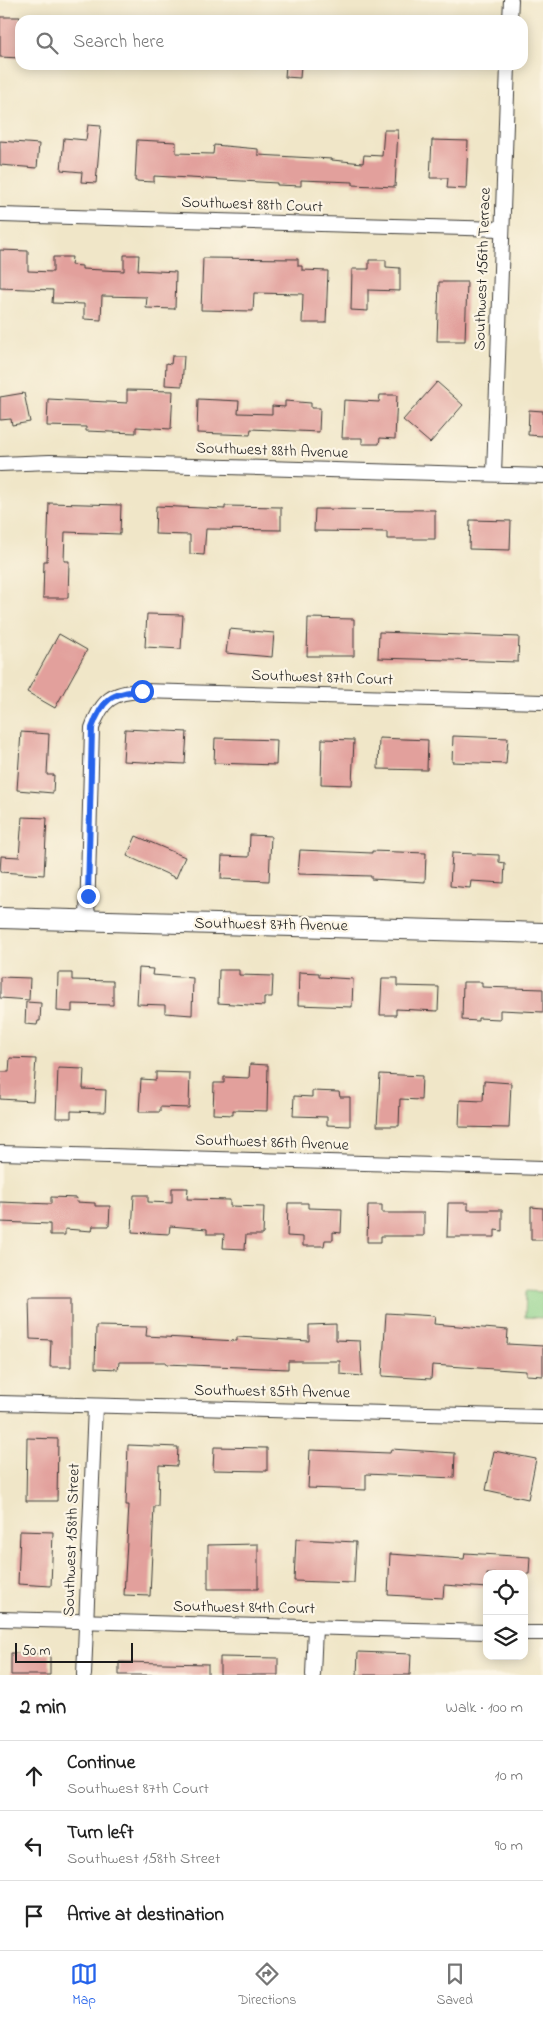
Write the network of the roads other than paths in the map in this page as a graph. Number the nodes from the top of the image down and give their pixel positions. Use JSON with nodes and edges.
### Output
{"nodes":[{"id":1,"x":511,"y":0,"type":"edge"},
{"id":2,"x":510,"y":15,"type":"edge"},
{"id":3,"x":508,"y":70,"type":"edge"},
{"id":4,"x":0,"y":215,"type":"edge"},
{"id":5,"x":502,"y":229,"type":"junction"},
{"id":6,"x":0,"y":464,"type":"edge"},
{"id":7,"x":494,"y":474,"type":"junction"},
{"id":8,"x":543,"y":476,"type":"edge"},
{"id":9,"x":543,"y":702,"type":"edge"},
{"id":10,"x":0,"y":918,"type":"edge"},
{"id":11,"x":87,"y":921,"type":"junction"},
{"id":12,"x":543,"y":933,"type":"edge"},
{"id":13,"x":0,"y":1153,"type":"edge"},
{"id":14,"x":543,"y":1168,"type":"edge"},
{"id":15,"x":0,"y":1404,"type":"edge"},
{"id":16,"x":94,"y":1406,"type":"junction"},
{"id":17,"x":543,"y":1416,"type":"edge"},
{"id":18,"x":0,"y":1619,"type":"edge"},
{"id":19,"x":86,"y":1621,"type":"junction"},
{"id":20,"x":315,"y":1627,"type":"junction"},
{"id":21,"x":483,"y":1632,"type":"edge"},
{"id":22,"x":528,"y":1633,"type":"edge"},
{"id":23,"x":543,"y":1633,"type":"edge"},
{"id":24,"x":84,"y":1675,"type":"edge"},
{"id":25,"x":313,"y":1675,"type":"edge"}],
"edges":[{"from":1,"to":2,"type":"street"},
{"from":3,"to":5,"type":"street","name":"Southwest 156th Terrace"},
{"from":4,"to":5,"type":"street","name":"Southwest 88th Court"},
{"from":5,"to":7,"type":"street","name":"Southwest 156th Terrace"},
{"from":6,"to":7,"type":"street","name":"Southwest 88th Avenue"},
{"from":7,"to":8,"type":"street","name":"Southwest 88th Avenue"},
{"from":9,"to":11,"type":"street","name":"Southwest 87th Court"},
{"from":10,"to":11,"type":"street","name":"Southwest 87th Avenue"},
{"from":11,"to":12,"type":"street","name":"Southwest 87th Avenue"},
{"from":13,"to":14,"type":"street","name":"Southwest 86th Avenue"},
{"from":15,"to":16,"type":"street","name":"Southwest 85th Avenue"},
{"from":16,"to":17,"type":"street","name":"Southwest 85th Avenue"},
{"from":16,"to":19,"type":"street","name":"Southwest 158th Street"},
{"from":18,"to":19,"type":"street","name":"Southwest 84th Court"},
{"from":19,"to":20,"type":"street","name":"Southwest 84th Court"},
{"from":19,"to":24,"type":"street","name":"Southwest 158th Street"},
{"from":20,"to":21,"type":"street","name":"Southwest 84th Court"},
{"from":20,"to":25,"type":"street"},
{"from":22,"to":23,"type":"street"}]}
